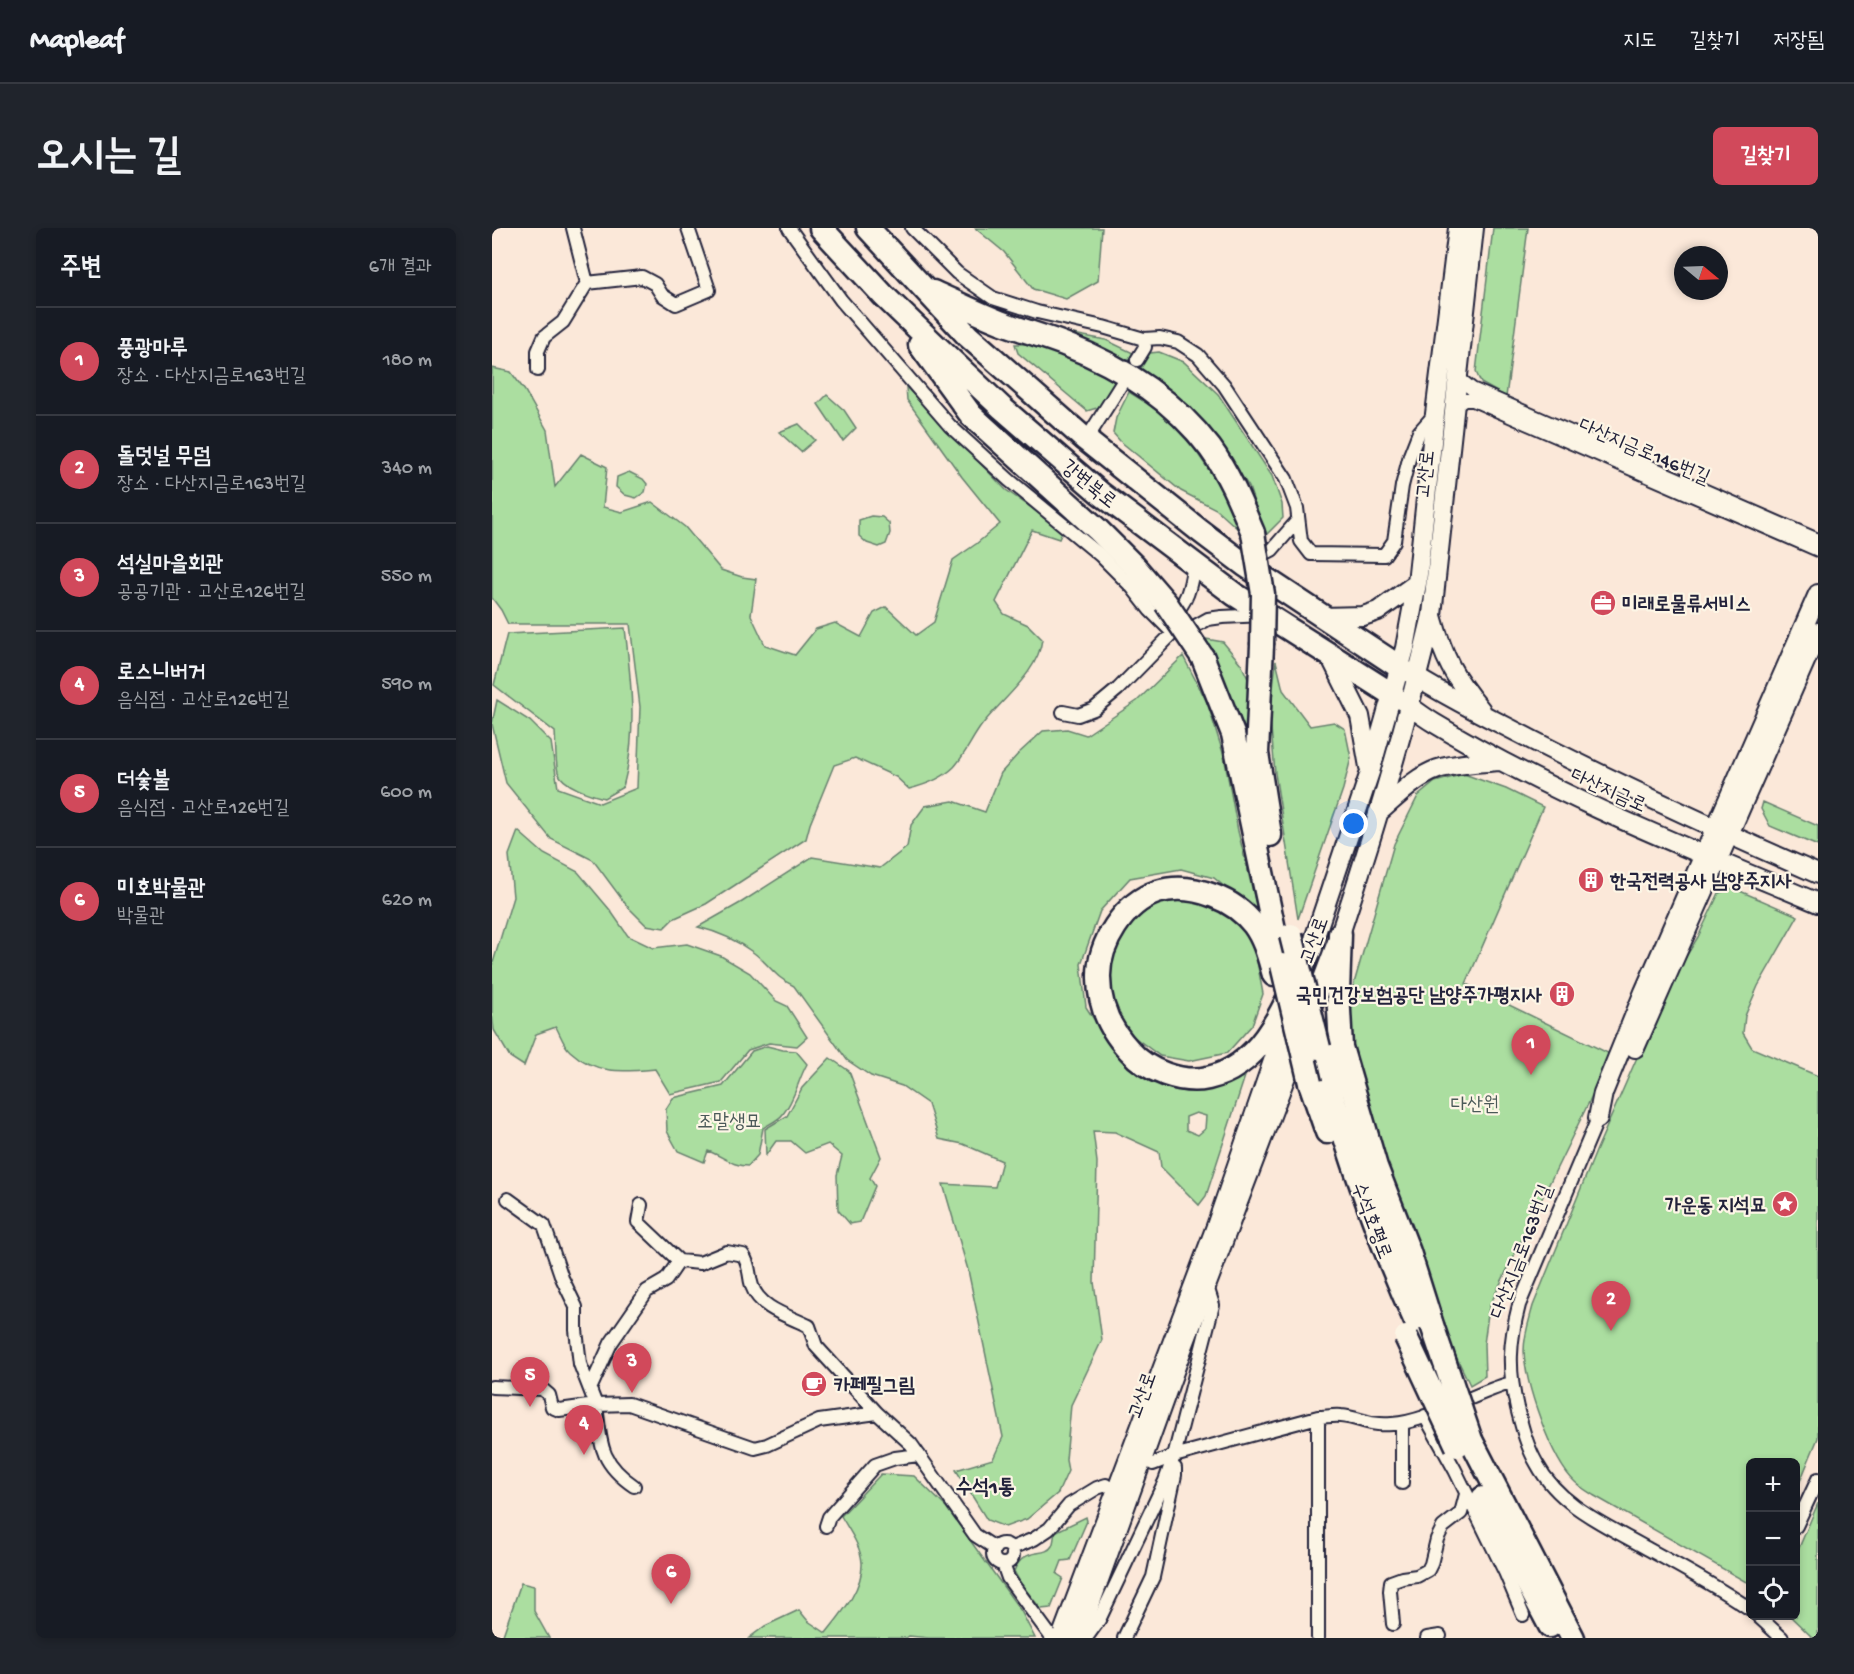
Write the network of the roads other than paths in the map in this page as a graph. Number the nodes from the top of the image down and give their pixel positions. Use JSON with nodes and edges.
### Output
{"nodes":[{"id":1,"x":573,"y":228,"type":"edge"},
{"id":2,"x":688,"y":228,"type":"edge"},
{"id":3,"x":789,"y":228,"type":"edge"},
{"id":4,"x":821,"y":228,"type":"edge"},
{"id":5,"x":868,"y":228,"type":"edge"},
{"id":6,"x":912,"y":228,"type":"edge"},
{"id":7,"x":1458,"y":228,"type":"edge"},
{"id":8,"x":1474,"y":228,"type":"edge"},
{"id":9,"x":587,"y":283,"type":"junction"},
{"id":10,"x":924,"y":288,"type":"junction"},
{"id":11,"x":884,"y":296,"type":"junction"},
{"id":12,"x":1144,"y":339,"type":"junction"},
{"id":13,"x":1137,"y":360,"type":"dead end"},
{"id":14,"x":538,"y":370,"type":"dead end"},
{"id":15,"x":1457,"y":377,"type":"junction"},
{"id":16,"x":1122,"y":383,"type":"dead end"},
{"id":17,"x":1454,"y":407,"type":"junction"},
{"id":18,"x":1435,"y":414,"type":"junction"},
{"id":19,"x":1086,"y":440,"type":"junction"},
{"id":20,"x":1298,"y":520,"type":"junction"},
{"id":21,"x":1818,"y":540,"type":"edge"},
{"id":22,"x":1818,"y":550,"type":"edge"},
{"id":23,"x":1194,"y":564,"type":"junction"},
{"id":24,"x":1245,"y":565,"type":"junction"},
{"id":25,"x":1417,"y":582,"type":"junction"},
{"id":26,"x":1818,"y":594,"type":"edge"},
{"id":27,"x":1266,"y":615,"type":"junction"},
{"id":28,"x":1432,"y":615,"type":"junction"},
{"id":29,"x":1322,"y":617,"type":"junction"},
{"id":30,"x":1168,"y":620,"type":"junction"},
{"id":31,"x":1818,"y":632,"type":"edge"},
{"id":32,"x":1329,"y":654,"type":"junction"},
{"id":33,"x":1408,"y":673,"type":"junction"},
{"id":34,"x":1401,"y":700,"type":"junction"},
{"id":35,"x":1063,"y":712,"type":"dead end"},
{"id":36,"x":1486,"y":716,"type":"junction"},
{"id":37,"x":1499,"y":761,"type":"junction"},
{"id":38,"x":1251,"y":772,"type":"junction"},
{"id":39,"x":1370,"y":772,"type":"junction"},
{"id":40,"x":1377,"y":813,"type":"junction"},
{"id":41,"x":1723,"y":832,"type":"junction"},
{"id":42,"x":1711,"y":858,"type":"junction"},
{"id":43,"x":1818,"y":873,"type":"edge"},
{"id":44,"x":1818,"y":903,"type":"edge"},
{"id":45,"x":1340,"y":934,"type":"junction"},
{"id":46,"x":1311,"y":948,"type":"junction"},
{"id":47,"x":1278,"y":970,"type":"junction"},
{"id":48,"x":1311,"y":1054,"type":"junction"},
{"id":49,"x":1598,"y":1118,"type":"joint"},
{"id":50,"x":508,"y":1199,"type":"dead end"},
{"id":51,"x":641,"y":1205,"type":"dead end"},
{"id":52,"x":679,"y":1261,"type":"junction"},
{"id":53,"x":1207,"y":1286,"type":"junction"},
{"id":54,"x":1419,"y":1331,"type":"junction"},
{"id":55,"x":1511,"y":1383,"type":"junction"},
{"id":56,"x":492,"y":1388,"type":"edge"},
{"id":57,"x":590,"y":1389,"type":"junction"},
{"id":58,"x":596,"y":1405,"type":"junction"},
{"id":59,"x":878,"y":1413,"type":"junction"},
{"id":60,"x":1425,"y":1416,"type":"junction"},
{"id":61,"x":1318,"y":1417,"type":"junction"},
{"id":62,"x":1402,"y":1423,"type":"junction"},
{"id":63,"x":1464,"y":1443,"type":"junction"},
{"id":64,"x":919,"y":1455,"type":"junction"},
{"id":65,"x":1174,"y":1456,"type":"junction"},
{"id":66,"x":1153,"y":1464,"type":"dead end"},
{"id":67,"x":1818,"y":1479,"type":"edge"},
{"id":68,"x":1402,"y":1483,"type":"dead end"},
{"id":69,"x":1106,"y":1485,"type":"dead end"},
{"id":70,"x":634,"y":1486,"type":"dead end"},
{"id":71,"x":1466,"y":1494,"type":"junction"},
{"id":72,"x":1800,"y":1517,"type":"edge"},
{"id":73,"x":826,"y":1526,"type":"dead end"},
{"id":74,"x":995,"y":1548,"type":"junction"},
{"id":75,"x":1012,"y":1548,"type":"junction"},
{"id":76,"x":1003,"y":1564,"type":"junction"},
{"id":77,"x":1746,"y":1606,"type":"edge"},
{"id":78,"x":1523,"y":1615,"type":"dead end"},
{"id":79,"x":1762,"y":1620,"type":"edge"},
{"id":80,"x":1393,"y":1624,"type":"dead end"},
{"id":81,"x":1440,"y":1636,"type":"dead end"},
{"id":82,"x":1052,"y":1638,"type":"edge"},
{"id":83,"x":1061,"y":1638,"type":"edge"},
{"id":84,"x":1078,"y":1638,"type":"edge"},
{"id":85,"x":1086,"y":1638,"type":"edge"},
{"id":86,"x":1124,"y":1638,"type":"edge"},
{"id":87,"x":1318,"y":1638,"type":"edge"},
{"id":88,"x":1427,"y":1638,"type":"edge"},
{"id":89,"x":1556,"y":1638,"type":"edge"},
{"id":90,"x":1574,"y":1638,"type":"edge"},
{"id":91,"x":1782,"y":1638,"type":"edge"}],
"edges":[{"from":1,"to":9,"type":"street"},
{"from":2,"to":9,"type":"street"},
{"from":3,"to":30,"type":"street"},
{"from":4,"to":11,"type":"highway","name":"강변북로"},
{"from":5,"to":10,"type":"highway","name":"강변북로"},
{"from":6,"to":12,"type":"street"},
{"from":7,"to":18,"type":"street","name":"고산로"},
{"from":8,"to":15,"type":"street","name":"고산로"},
{"from":9,"to":14,"type":"street"},
{"from":10,"to":19,"type":"highway","name":"강변북로"},
{"from":10,"to":38,"type":"highway","bridge":true},
{"from":11,"to":23,"type":"highway","name":"강변북로"},
{"from":11,"to":30,"type":"highway"},
{"from":12,"to":13,"type":"street"},
{"from":12,"to":20,"type":"street"},
{"from":15,"to":17,"type":"street","name":"고산로"},
{"from":15,"to":21,"type":"street","name":"다산지금로146번길"},
{"from":16,"to":19,"type":"street"},
{"from":17,"to":22,"type":"street","name":"다산지금로146번길"},
{"from":17,"to":28,"type":"street","name":"고산로"},
{"from":18,"to":20,"type":"street"},
{"from":18,"to":25,"type":"street","name":"고산로"},
{"from":19,"to":24,"type":"highway","name":"강변북로"},
{"from":20,"to":24,"type":"street"},
{"from":23,"to":27,"type":"highway","name":"강변북로"},
{"from":23,"to":30,"type":"street"},
{"from":24,"to":29,"type":"highway","name":"강변북로"},
{"from":25,"to":29,"type":"street"},
{"from":25,"to":33,"type":"street","name":"고산로"},
{"from":26,"to":41,"type":"street"},
{"from":27,"to":30,"type":"street"},
{"from":27,"to":32,"type":"highway","name":"강변북로"},
{"from":28,"to":33,"type":"street","name":"고산로"},
{"from":28,"to":36,"type":"street"},
{"from":29,"to":33,"type":"highway","name":"강변북로"},
{"from":30,"to":35,"type":"street"},
{"from":30,"to":38,"type":"highway","bridge":true},
{"from":31,"to":41,"type":"street"},
{"from":32,"to":34,"type":"highway","name":"강변북로"},
{"from":32,"to":39,"type":"street"},
{"from":33,"to":34,"type":"street","name":"고산로"},
{"from":33,"to":36,"type":"street","name":"다산지금로"},
{"from":34,"to":37,"type":"street","name":"다산지금로"},
{"from":34,"to":39,"type":"street","name":"고산로"},
{"from":34,"to":40,"type":"street","name":"고산로"},
{"from":36,"to":41,"type":"street","name":"다산지금로"},
{"from":37,"to":40,"type":"street"},
{"from":37,"to":42,"type":"street","name":"다산지금로"},
{"from":38,"to":47,"type":"highway","name":"수석호평로"},
{"from":38,"to":48,"type":"highway","name":"수석호평로","bridge":true},
{"from":39,"to":46,"type":"street","name":"고산로"},
{"from":40,"to":45,"type":"street","name":"고산로"},
{"from":41,"to":42,"type":"street","name":"다산지금로163번길"},
{"from":41,"to":43,"type":"street","name":"다산지금로"},
{"from":42,"to":44,"type":"street","name":"다산지금로"},
{"from":42,"to":49,"type":"street","name":"다산지금로163번길"},
{"from":45,"to":53,"type":"street","name":"고산로"},
{"from":45,"to":54,"type":"highway"},
{"from":46,"to":47,"type":"highway"},
{"from":46,"to":83,"type":"street","name":"고산로"},
{"from":47,"to":48,"type":"highway","name":"수석호평로","bridge":true},
{"from":48,"to":54,"type":"highway","name":"수석호평로"},
{"from":48,"to":54,"type":"highway","name":"수석호평로","bridge":true},
{"from":49,"to":55,"type":"street","name":"다산지금로163번길"},
{"from":50,"to":57,"type":"street"},
{"from":51,"to":52,"type":"street"},
{"from":52,"to":57,"type":"street"},
{"from":52,"to":59,"type":"street"},
{"from":53,"to":65,"type":"street"},
{"from":53,"to":84,"type":"street","name":"고산로"},
{"from":54,"to":63,"type":"highway","name":"수석호평로","bridge":true},
{"from":55,"to":60,"type":"street"},
{"from":55,"to":77,"type":"street","name":"다산지금로163번길"},
{"from":56,"to":58,"type":"street"},
{"from":57,"to":58,"type":"street"},
{"from":58,"to":59,"type":"street"},
{"from":58,"to":70,"type":"street"},
{"from":59,"to":64,"type":"street"},
{"from":60,"to":62,"type":"street"},
{"from":60,"to":71,"type":"street"},
{"from":61,"to":62,"type":"street"},
{"from":61,"to":65,"type":"street"},
{"from":61,"to":87,"type":"street"},
{"from":62,"to":68,"type":"street"},
{"from":63,"to":89,"type":"highway","name":"수석호평로"},
{"from":63,"to":90,"type":"highway","name":"수석호평로"},
{"from":64,"to":73,"type":"street"},
{"from":64,"to":74,"type":"street"},
{"from":65,"to":66,"type":"street"},
{"from":65,"to":85,"type":"street"},
{"from":65,"to":86,"type":"street"},
{"from":67,"to":72,"type":"street"},
{"from":69,"to":75,"type":"street"},
{"from":71,"to":78,"type":"street"},
{"from":71,"to":80,"type":"street"},
{"from":74,"to":75,"type":"street"},
{"from":74,"to":76,"type":"street"},
{"from":75,"to":76,"type":"street"},
{"from":76,"to":82,"type":"street"},
{"from":79,"to":91,"type":"street"},
{"from":81,"to":88,"type":"street"}]}
